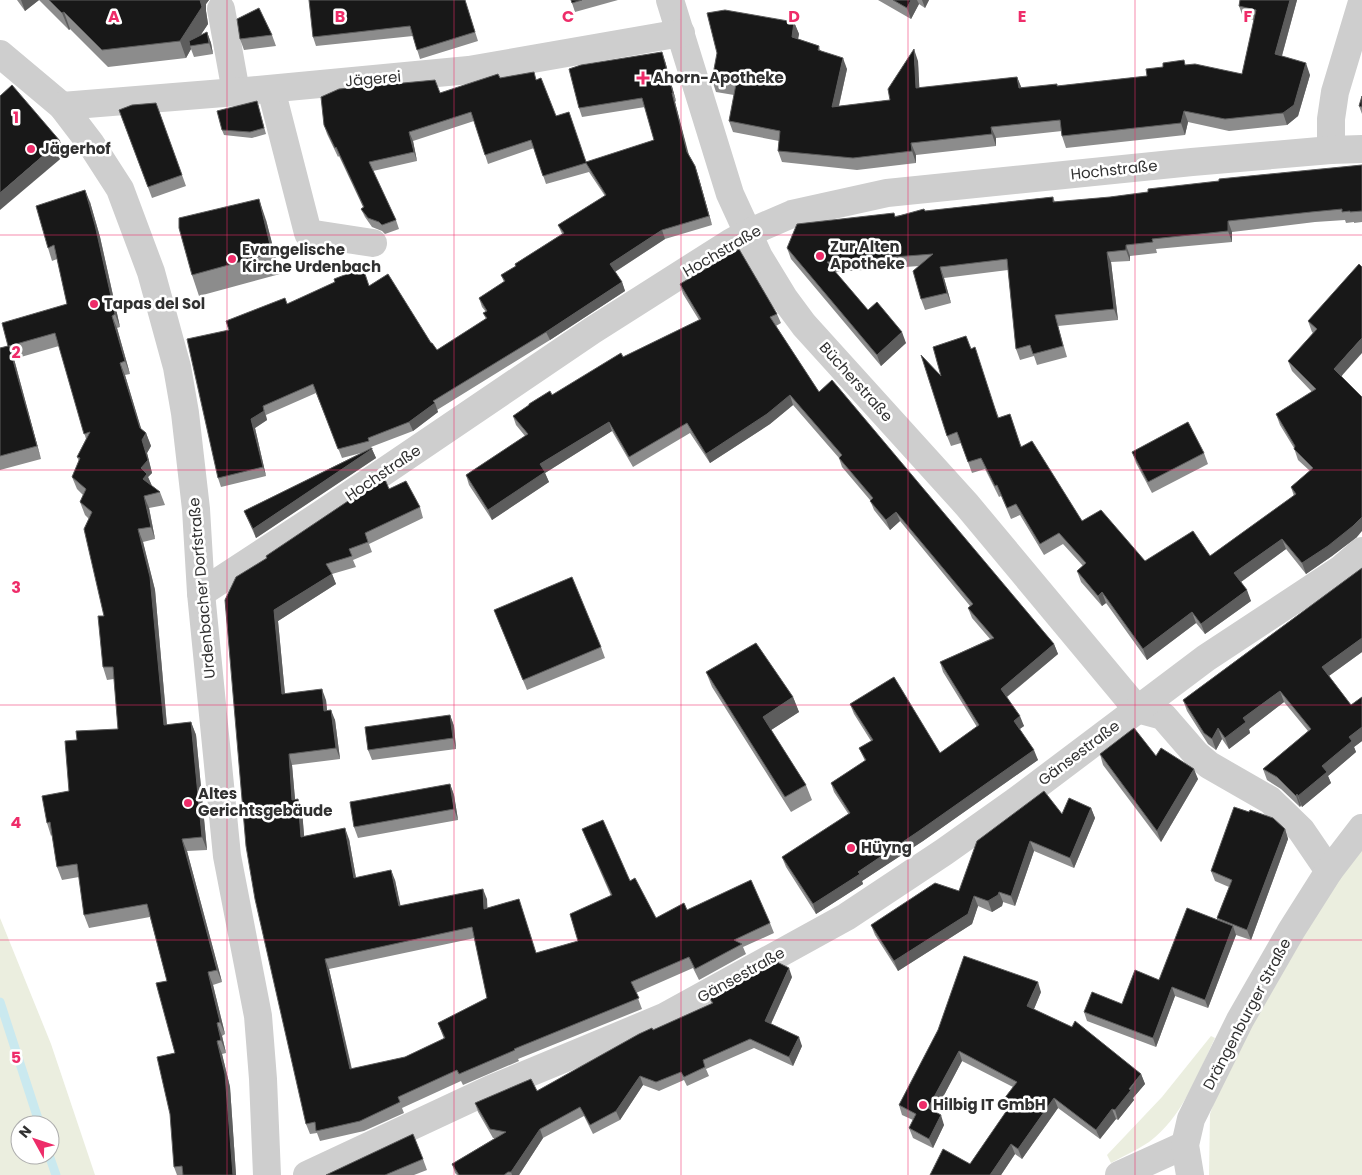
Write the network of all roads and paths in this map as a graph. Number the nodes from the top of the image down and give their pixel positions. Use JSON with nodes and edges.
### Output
{"nodes":[{"id":1,"x":670,"y":0,"type":"edge"},
{"id":2,"x":1362,"y":2,"type":"edge"},
{"id":3,"x":221,"y":8,"type":"dead end"},
{"id":4,"x":681,"y":33,"type":"junction"},
{"id":5,"x":0,"y":54,"type":"edge"},
{"id":6,"x":271,"y":89,"type":"junction"},
{"id":7,"x":236,"y":92,"type":"junction"},
{"id":8,"x":62,"y":106,"type":"junction"},
{"id":9,"x":1362,"y":149,"type":"edge"},
{"id":10,"x":1331,"y":150,"type":"junction"},
{"id":11,"x":748,"y":233,"type":"junction"},
{"id":12,"x":373,"y":243,"type":"dead end"},
{"id":13,"x":1362,"y":551,"type":"edge"},
{"id":14,"x":201,"y":593,"type":"junction"},
{"id":15,"x":1137,"y":709,"type":"junction"},
{"id":16,"x":1362,"y":828,"type":"edge"},
{"id":17,"x":1329,"y":871,"type":"junction"},
{"id":18,"x":1185,"y":1145,"type":"junction"},
{"id":19,"x":267,"y":1175,"type":"edge"},
{"id":20,"x":307,"y":1175,"type":"edge"},
{"id":21,"x":1118,"y":1175,"type":"edge"},
{"id":22,"x":1190,"y":1175,"type":"edge"}],
"edges":[{"from":1,"to":4,"type":"street","name":"Bücherstraße"},
{"from":2,"to":10,"type":"street"},
{"from":3,"to":7,"type":"street"},
{"from":4,"to":6,"type":"street","name":"Jägerei"},
{"from":4,"to":11,"type":"street","name":"Bücherstraße"},
{"from":5,"to":8,"type":"street","name":"Urdenbacher Dorfstraße"},
{"from":6,"to":7,"type":"street","name":"Jägerei"},
{"from":6,"to":12,"type":"street"},
{"from":7,"to":8,"type":"street","name":"Jägerei"},
{"from":8,"to":14,"type":"street","name":"Urdenbacher Dorfstraße"},
{"from":9,"to":10,"type":"street","name":"Hochstraße"},
{"from":10,"to":11,"type":"street","name":"Hochstraße"},
{"from":11,"to":14,"type":"street","name":"Hochstraße"},
{"from":11,"to":15,"type":"street","name":"Bücherstraße"},
{"from":13,"to":15,"type":"street","name":"Gänsestraße"},
{"from":14,"to":19,"type":"street","name":"Urdenbacher Dorfstraße"},
{"from":15,"to":17,"type":"street"},
{"from":15,"to":20,"type":"street","name":"Gänsestraße"},
{"from":16,"to":17,"type":"street","name":"Drängenburger Straße"},
{"from":17,"to":18,"type":"street","name":"Drängenburger Straße"},
{"from":18,"to":21,"type":"street"},
{"from":18,"to":22,"type":"street"}]}
